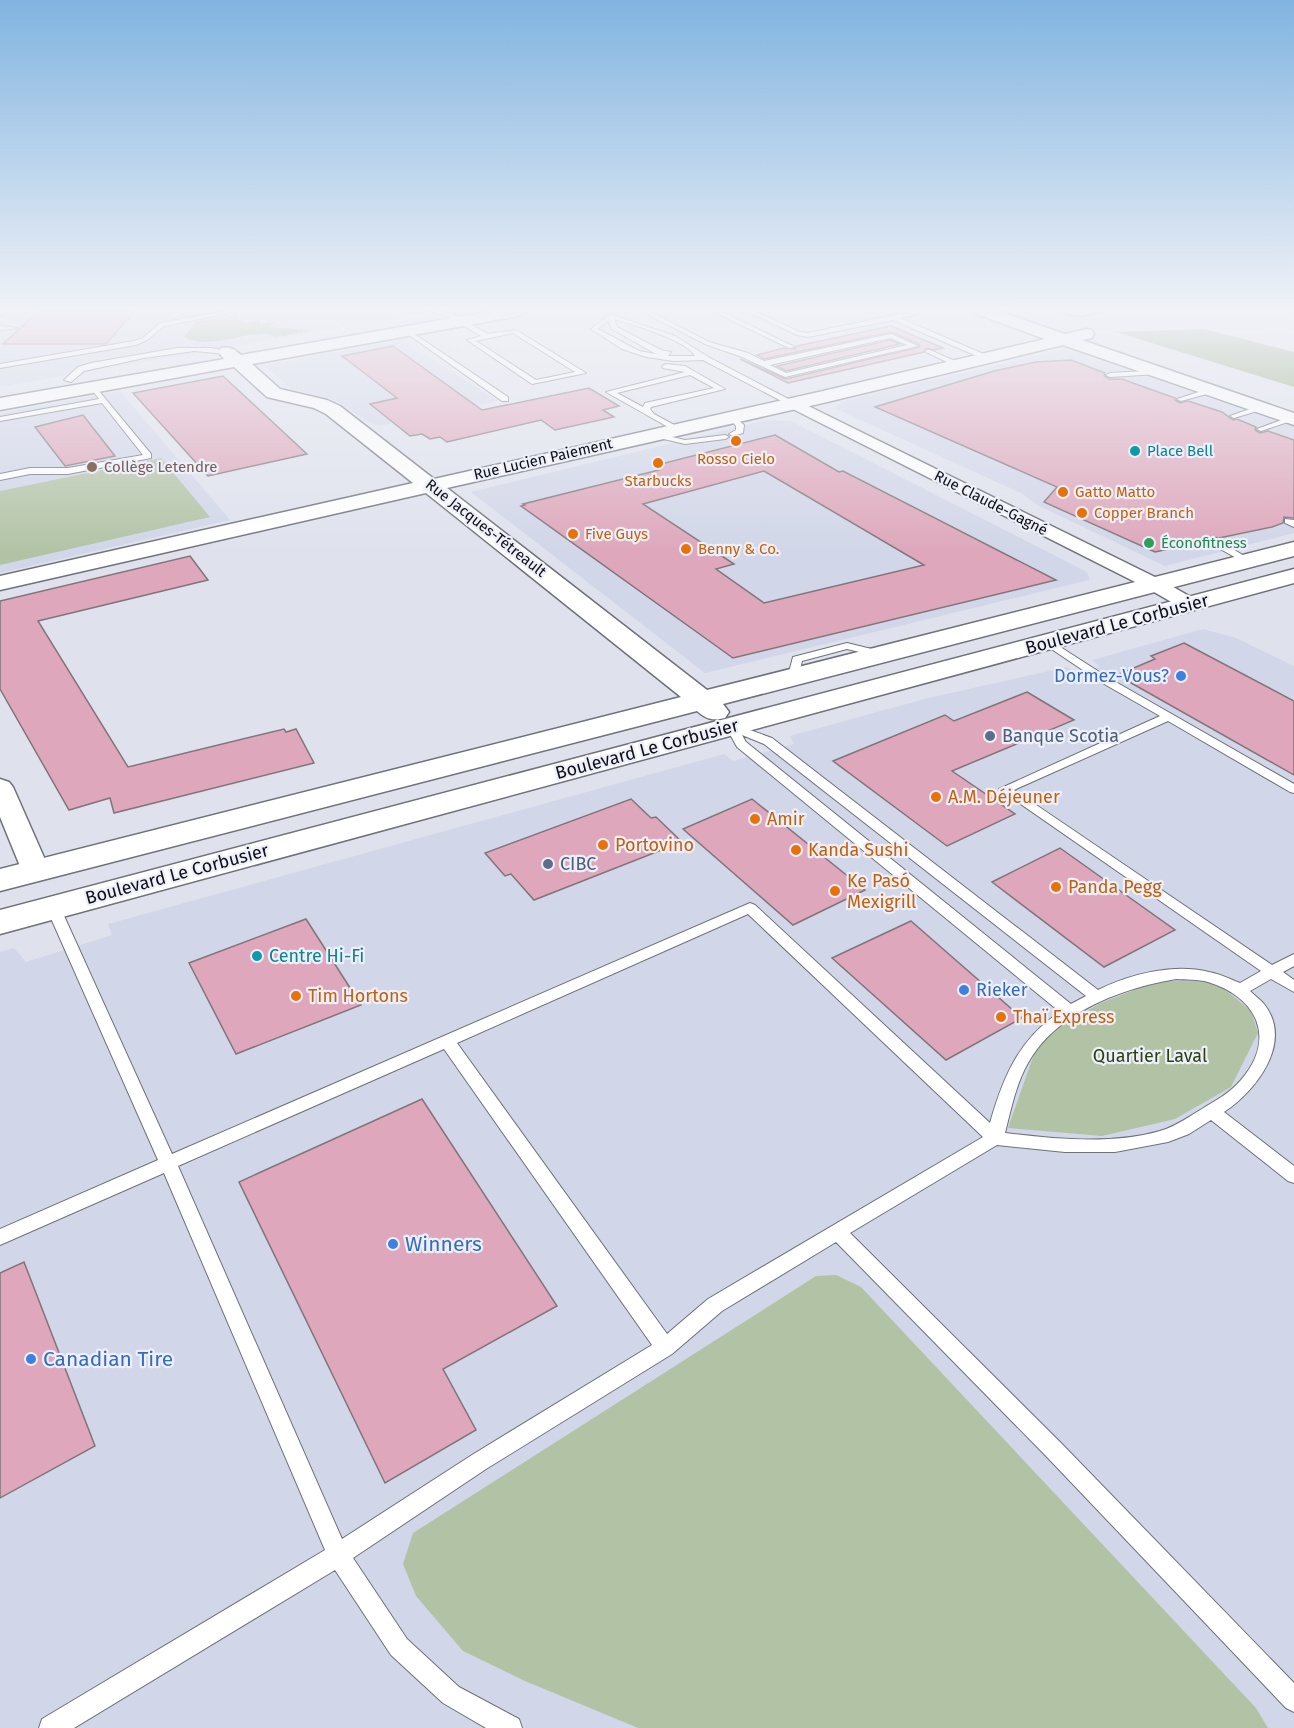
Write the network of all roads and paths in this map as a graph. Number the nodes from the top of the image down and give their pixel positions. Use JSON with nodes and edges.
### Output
{"nodes":[{"id":1,"x":104,"y":392,"type":"edge"},
{"id":2,"x":272,"y":392,"type":"edge"},
{"id":3,"x":494,"y":392,"type":"edge"},
{"id":4,"x":609,"y":392,"type":"edge"},
{"id":5,"x":709,"y":392,"type":"edge"},
{"id":6,"x":770,"y":392,"type":"edge"},
{"id":7,"x":841,"y":392,"type":"edge"},
{"id":8,"x":1217,"y":392,"type":"junction"},
{"id":9,"x":1235,"y":392,"type":"edge"},
{"id":10,"x":99,"y":393,"type":"junction"},
{"id":11,"x":505,"y":399,"type":"dead end"},
{"id":12,"x":792,"y":403,"type":"junction"},
{"id":13,"x":0,"y":404,"type":"edge"},
{"id":14,"x":1261,"y":407,"type":"junction"},
{"id":15,"x":1293,"y":414,"type":"edge"},
{"id":16,"x":1234,"y":416,"type":"dead end"},
{"id":17,"x":0,"y":419,"type":"edge"},
{"id":18,"x":652,"y":425,"type":"junction"},
{"id":19,"x":730,"y":429,"type":"junction"},
{"id":20,"x":1262,"y":429,"type":"dead end"},
{"id":21,"x":0,"y":477,"type":"edge"},
{"id":22,"x":431,"y":485,"type":"junction"},
{"id":23,"x":1211,"y":540,"type":"dead end"},
{"id":24,"x":1294,"y":549,"type":"edge"},
{"id":25,"x":1248,"y":561,"type":"junction"},
{"id":26,"x":1294,"y":576,"type":"edge"},
{"id":27,"x":0,"y":583,"type":"edge"},
{"id":28,"x":1154,"y":585,"type":"junction"},
{"id":29,"x":1189,"y":604,"type":"junction"},
{"id":30,"x":1048,"y":642,"type":"junction"},
{"id":31,"x":702,"y":700,"type":"junction"},
{"id":32,"x":1168,"y":717,"type":"junction"},
{"id":33,"x":732,"y":727,"type":"junction"},
{"id":34,"x":812,"y":775,"type":"junction"},
{"id":35,"x":790,"y":784,"type":"junction"},
{"id":36,"x":0,"y":787,"type":"edge"},
{"id":37,"x":1294,"y":789,"type":"edge"},
{"id":38,"x":36,"y":871,"type":"junction"},
{"id":39,"x":0,"y":880,"type":"edge"},
{"id":40,"x":53,"y":908,"type":"junction"},
{"id":41,"x":0,"y":922,"type":"edge"},
{"id":42,"x":1294,"y":959,"type":"edge"},
{"id":43,"x":1272,"y":972,"type":"junction"},
{"id":44,"x":1294,"y":987,"type":"edge"},
{"id":45,"x":1242,"y":990,"type":"junction"},
{"id":46,"x":1097,"y":997,"type":"junction"},
{"id":47,"x":1069,"y":1011,"type":"junction"},
{"id":48,"x":447,"y":1041,"type":"junction"},
{"id":49,"x":1211,"y":1111,"type":"junction"},
{"id":50,"x":995,"y":1138,"type":"junction"},
{"id":51,"x":168,"y":1163,"type":"junction"},
{"id":52,"x":1294,"y":1176,"type":"edge"},
{"id":53,"x":838,"y":1233,"type":"junction"},
{"id":54,"x":0,"y":1237,"type":"edge"},
{"id":55,"x":665,"y":1348,"type":"junction"},
{"id":56,"x":338,"y":1555,"type":"junction"},
{"id":57,"x":1294,"y":1700,"type":"edge"},
{"id":58,"x":51,"y":1728,"type":"edge"},
{"id":59,"x":510,"y":1728,"type":"edge"}],
"edges":[{"from":1,"to":10,"type":"street"},
{"from":2,"to":22,"type":"street","name":"Rue Jacques-Tétreault"},
{"from":3,"to":11,"type":"lane"},
{"from":4,"to":18,"type":"lane"},
{"from":5,"to":18,"type":"lane"},
{"from":6,"to":12,"type":"lane"},
{"from":7,"to":12,"type":"street","name":"Rue Lucien Paiement"},
{"from":8,"to":8,"type":"lane"},
{"from":8,"to":14,"type":"street"},
{"from":9,"to":15,"type":"street"},
{"from":10,"to":13,"type":"street"},
{"from":10,"to":17,"type":"lane"},
{"from":10,"to":21,"type":"lane"},
{"from":12,"to":19,"type":"street","name":"Rue Lucien Paiement"},
{"from":12,"to":28,"type":"street","name":"Rue Claude-Gagné"},
{"from":14,"to":15,"type":"street"},
{"from":14,"to":16,"type":"lane"},
{"from":15,"to":20,"type":"lane"},
{"from":18,"to":19,"type":"street","name":"Rue Lucien Paiement"},
{"from":18,"to":19,"type":"lane"},
{"from":18,"to":22,"type":"street","name":"Rue Lucien Paiement"},
{"from":22,"to":27,"type":"street","name":"Rue Lucien Paiement"},
{"from":22,"to":31,"type":"street","name":"Rue Jacques-Tétreault"},
{"from":23,"to":25,"type":"lane"},
{"from":24,"to":25,"type":"street","name":"Boulevard Le Corbusier"},
{"from":25,"to":28,"type":"street","name":"Boulevard Le Corbusier"},
{"from":26,"to":29,"type":"street","name":"Boulevard Le Corbusier"},
{"from":28,"to":29,"type":"street","name":"Rue Claude-Gagné"},
{"from":28,"to":31,"type":"street","name":"Boulevard Le Corbusier"},
{"from":29,"to":30,"type":"street","name":"Boulevard Le Corbusier"},
{"from":30,"to":32,"type":"lane"},
{"from":30,"to":33,"type":"street","name":"Boulevard Le Corbusier"},
{"from":31,"to":33,"type":"street","name":"Rue Jacques-Tétreault"},
{"from":31,"to":38,"type":"street","name":"Boulevard Le Corbusier"},
{"from":32,"to":37,"type":"lane"},
{"from":32,"to":43,"type":"lane"},
{"from":33,"to":34,"type":"lane"},
{"from":33,"to":35,"type":"lane"},
{"from":33,"to":40,"type":"street","name":"Boulevard Le Corbusier"},
{"from":34,"to":35,"type":"lane"},
{"from":34,"to":46,"type":"lane"},
{"from":35,"to":47,"type":"lane"},
{"from":36,"to":38,"type":"street"},
{"from":38,"to":39,"type":"street","name":"Boulevard Le Corbusier"},
{"from":38,"to":40,"type":"street"},
{"from":40,"to":41,"type":"street","name":"Boulevard Le Corbusier"},
{"from":40,"to":51,"type":"lane"},
{"from":42,"to":43,"type":"lane"},
{"from":43,"to":44,"type":"lane"},
{"from":43,"to":45,"type":"lane"},
{"from":45,"to":46,"type":"lane"},
{"from":45,"to":49,"type":"lane"},
{"from":46,"to":47,"type":"lane"},
{"from":47,"to":50,"type":"lane"},
{"from":48,"to":50,"type":"lane"},
{"from":48,"to":51,"type":"lane"},
{"from":48,"to":55,"type":"lane"},
{"from":49,"to":50,"type":"lane"},
{"from":49,"to":52,"type":"lane"},
{"from":50,"to":53,"type":"lane"},
{"from":51,"to":54,"type":"lane"},
{"from":51,"to":56,"type":"lane"},
{"from":53,"to":55,"type":"lane"},
{"from":53,"to":57,"type":"lane"},
{"from":55,"to":56,"type":"lane"},
{"from":56,"to":58,"type":"lane"},
{"from":56,"to":59,"type":"lane"}]}
